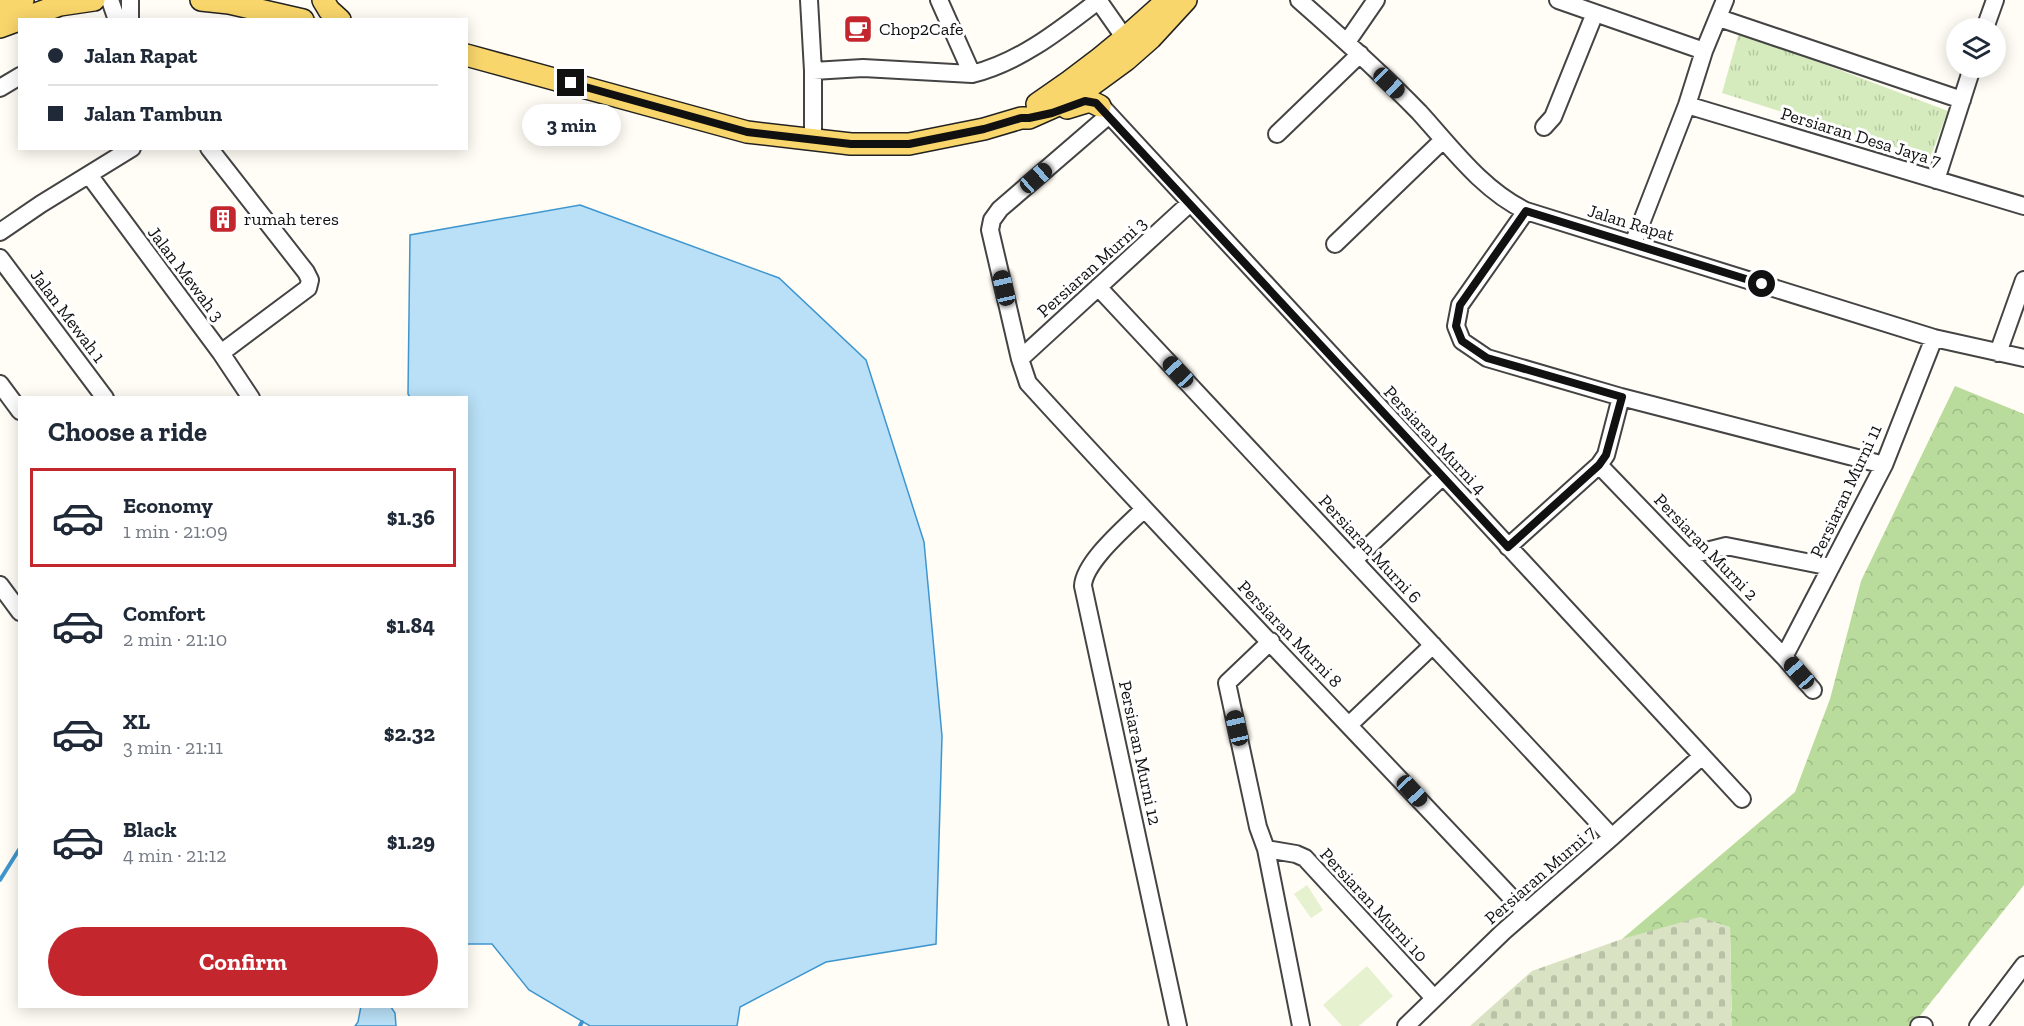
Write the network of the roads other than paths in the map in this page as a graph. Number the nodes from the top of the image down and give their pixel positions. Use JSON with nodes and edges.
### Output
{"nodes":[{"id":1,"x":22,"y":0,"type":"edge"},
{"id":2,"x":93,"y":0,"type":"edge"},
{"id":3,"x":110,"y":0,"type":"edge"},
{"id":4,"x":130,"y":0,"type":"edge"},
{"id":5,"x":201,"y":0,"type":"edge"},
{"id":6,"x":323,"y":0,"type":"edge"},
{"id":7,"x":809,"y":0,"type":"edge"},
{"id":8,"x":939,"y":0,"type":"edge"},
{"id":9,"x":1098,"y":0,"type":"edge"},
{"id":10,"x":1167,"y":0,"type":"edge"},
{"id":11,"x":1186,"y":0,"type":"edge"},
{"id":12,"x":1299,"y":0,"type":"edge"},
{"id":13,"x":1376,"y":0,"type":"edge"},
{"id":14,"x":1558,"y":0,"type":"edge"},
{"id":15,"x":1725,"y":0,"type":"edge"},
{"id":16,"x":1995,"y":0,"type":"edge"},
{"id":17,"x":0,"y":7,"type":"edge"},
{"id":18,"x":1595,"y":13,"type":"junction"},
{"id":19,"x":25,"y":18,"type":"edge"},
{"id":20,"x":116,"y":18,"type":"edge"},
{"id":21,"x":130,"y":18,"type":"edge"},
{"id":22,"x":294,"y":18,"type":"edge"},
{"id":23,"x":338,"y":18,"type":"edge"},
{"id":24,"x":1719,"y":18,"type":"junction"},
{"id":25,"x":1989,"y":18,"type":"edge"},
{"id":26,"x":18,"y":20,"type":"edge"},
{"id":27,"x":0,"y":27,"type":"edge"},
{"id":28,"x":1347,"y":42,"type":"junction"},
{"id":29,"x":1129,"y":50,"type":"junction"},
{"id":30,"x":1704,"y":51,"type":"junction"},
{"id":31,"x":1360,"y":54,"type":"junction"},
{"id":32,"x":468,"y":56,"type":"edge"},
{"id":33,"x":813,"y":71,"type":"junction"},
{"id":34,"x":972,"y":74,"type":"junction"},
{"id":35,"x":18,"y":77,"type":"edge"},
{"id":36,"x":1969,"y":78,"type":"edge"},
{"id":37,"x":0,"y":88,"type":"edge"},
{"id":38,"x":1962,"y":100,"type":"junction"},
{"id":39,"x":1687,"y":105,"type":"junction"},
{"id":40,"x":1105,"y":110,"type":"junction"},
{"id":41,"x":1028,"y":117,"type":"junction"},
{"id":42,"x":1544,"y":127,"type":"dead end"},
{"id":43,"x":1277,"y":134,"type":"dead end"},
{"id":44,"x":813,"y":140,"type":"junction"},
{"id":45,"x":1443,"y":140,"type":"junction"},
{"id":46,"x":129,"y":150,"type":"edge"},
{"id":47,"x":211,"y":150,"type":"edge"},
{"id":48,"x":89,"y":176,"type":"junction"},
{"id":49,"x":1936,"y":180,"type":"junction"},
{"id":50,"x":1190,"y":203,"type":"junction"},
{"id":51,"x":2024,"y":206,"type":"edge"},
{"id":52,"x":1526,"y":211,"type":"junction"},
{"id":53,"x":0,"y":232,"type":"edge"},
{"id":54,"x":1335,"y":244,"type":"dead end"},
{"id":55,"x":1633,"y":244,"type":"junction"},
{"id":56,"x":0,"y":258,"type":"edge"},
{"id":57,"x":2024,"y":280,"type":"edge"},
{"id":58,"x":1098,"y":287,"type":"junction"},
{"id":59,"x":1934,"y":338,"type":"junction"},
{"id":60,"x":221,"y":353,"type":"junction"},
{"id":61,"x":1998,"y":353,"type":"junction"},
{"id":62,"x":2024,"y":358,"type":"edge"},
{"id":63,"x":1020,"y":359,"type":"junction"},
{"id":64,"x":0,"y":384,"type":"edge"},
{"id":65,"x":104,"y":396,"type":"edge"},
{"id":66,"x":250,"y":396,"type":"edge"},
{"id":67,"x":1622,"y":397,"type":"junction"},
{"id":68,"x":18,"y":408,"type":"edge"},
{"id":69,"x":1599,"y":465,"type":"junction"},
{"id":70,"x":1884,"y":465,"type":"junction"},
{"id":71,"x":1442,"y":477,"type":"junction"},
{"id":72,"x":1144,"y":509,"type":"junction"},
{"id":73,"x":1508,"y":547,"type":"junction"},
{"id":74,"x":1687,"y":556,"type":"junction"},
{"id":75,"x":1354,"y":560,"type":"junction"},
{"id":76,"x":1831,"y":567,"type":"junction"},
{"id":77,"x":3,"y":595,"type":"edge"},
{"id":78,"x":18,"y":610,"type":"edge"},
{"id":79,"x":1271,"y":641,"type":"junction"},
{"id":80,"x":1433,"y":645,"type":"junction"},
{"id":81,"x":1784,"y":657,"type":"junction"},
{"id":82,"x":1813,"y":690,"type":"dead end"},
{"id":83,"x":1349,"y":725,"type":"junction"},
{"id":84,"x":1702,"y":756,"type":"junction"},
{"id":85,"x":1742,"y":799,"type":"dead end"},
{"id":86,"x":1612,"y":837,"type":"junction"},
{"id":87,"x":1266,"y":849,"type":"junction"},
{"id":88,"x":1525,"y":912,"type":"junction"},
{"id":89,"x":2024,"y":965,"type":"edge"},
{"id":90,"x":1434,"y":999,"type":"junction"},
{"id":91,"x":1178,"y":1026,"type":"edge"},
{"id":92,"x":1301,"y":1026,"type":"edge"},
{"id":93,"x":1406,"y":1026,"type":"edge"},
{"id":94,"x":1918,"y":1026,"type":"edge"},
{"id":95,"x":1924,"y":1026,"type":"edge"},
{"id":96,"x":1978,"y":1026,"type":"edge"}],
"edges":[{"from":1,"to":17,"type":"main road"},
{"from":2,"to":19,"type":"main road"},
{"from":3,"to":20,"type":"street"},
{"from":4,"to":21,"type":"street"},
{"from":5,"to":22,"type":"main road"},
{"from":6,"to":23,"type":"main road"},
{"from":7,"to":33,"type":"street"},
{"from":8,"to":34,"type":"street"},
{"from":9,"to":29,"type":"street"},
{"from":9,"to":34,"type":"street"},
{"from":10,"to":29,"type":"main road"},
{"from":11,"to":29,"type":"main road"},
{"from":12,"to":28,"type":"street","name":"Jalan Rapat"},
{"from":13,"to":28,"type":"street"},
{"from":14,"to":18,"type":"street"},
{"from":15,"to":24,"type":"street"},
{"from":16,"to":25,"type":"street"},
{"from":18,"to":30,"type":"street"},
{"from":18,"to":42,"type":"street"},
{"from":24,"to":30,"type":"street"},
{"from":24,"to":38,"type":"street"},
{"from":26,"to":27,"type":"main road"},
{"from":28,"to":31,"type":"street","name":"Jalan Rapat"},
{"from":29,"to":40,"type":"main road"},
{"from":29,"to":41,"type":"main road"},
{"from":30,"to":39,"type":"street"},
{"from":31,"to":43,"type":"street"},
{"from":31,"to":45,"type":"street","name":"Jalan Rapat"},
{"from":32,"to":44,"type":"main road"},
{"from":33,"to":34,"type":"street"},
{"from":33,"to":44,"type":"street"},
{"from":35,"to":37,"type":"street"},
{"from":36,"to":38,"type":"street"},
{"from":38,"to":49,"type":"street"},
{"from":39,"to":49,"type":"street","name":"Persiaran Desa Jaya 7"},
{"from":39,"to":55,"type":"street"},
{"from":40,"to":41,"type":"main road"},
{"from":40,"to":50,"type":"street","name":"Persiaran Murni 4"},
{"from":40,"to":63,"type":"street"},
{"from":41,"to":44,"type":"main road"},
{"from":45,"to":52,"type":"street","name":"Jalan Rapat"},
{"from":45,"to":54,"type":"street"},
{"from":46,"to":48,"type":"street"},
{"from":47,"to":60,"type":"street"},
{"from":48,"to":53,"type":"street"},
{"from":48,"to":60,"type":"street","name":"Jalan Mewah 3"},
{"from":49,"to":51,"type":"street","name":"Persiaran Desa Jaya 7"},
{"from":50,"to":58,"type":"street","name":"Persiaran Murni 3"},
{"from":50,"to":71,"type":"street","name":"Persiaran Murni 4"},
{"from":52,"to":55,"type":"street","name":"Jalan Rapat"},
{"from":52,"to":67,"type":"street"},
{"from":55,"to":59,"type":"street","name":"Jalan Rapat"},
{"from":56,"to":65,"type":"street","name":"Jalan Mewah 1"},
{"from":57,"to":61,"type":"street"},
{"from":58,"to":63,"type":"street","name":"Persiaran Murni 3"},
{"from":58,"to":75,"type":"street","name":"Persiaran Murni 6"},
{"from":59,"to":61,"type":"street","name":"Jalan Rapat"},
{"from":59,"to":70,"type":"street","name":"Persiaran Murni 11"},
{"from":60,"to":66,"type":"street","name":"Jalan Mewah 3"},
{"from":61,"to":62,"type":"street","name":"Jalan Rapat"},
{"from":63,"to":72,"type":"street","name":"Persiaran Murni 8"},
{"from":64,"to":68,"type":"street"},
{"from":67,"to":69,"type":"street"},
{"from":67,"to":70,"type":"street"},
{"from":69,"to":73,"type":"street"},
{"from":69,"to":74,"type":"street","name":"Persiaran Murni 2"},
{"from":70,"to":76,"type":"street","name":"Persiaran Murni 11"},
{"from":71,"to":73,"type":"street","name":"Persiaran Murni 4"},
{"from":71,"to":75,"type":"street"},
{"from":72,"to":79,"type":"street","name":"Persiaran Murni 8"},
{"from":72,"to":91,"type":"street","name":"Persiaran Murni 12"},
{"from":73,"to":84,"type":"street","name":"Persiaran Murni 4"},
{"from":74,"to":76,"type":"street"},
{"from":74,"to":81,"type":"street","name":"Persiaran Murni 2"},
{"from":75,"to":80,"type":"street","name":"Persiaran Murni 6"},
{"from":76,"to":81,"type":"street","name":"Persiaran Murni 11"},
{"from":77,"to":78,"type":"street"},
{"from":79,"to":83,"type":"street","name":"Persiaran Murni 8"},
{"from":79,"to":87,"type":"street"},
{"from":80,"to":83,"type":"street"},
{"from":80,"to":86,"type":"street","name":"Persiaran Murni 6"},
{"from":81,"to":82,"type":"street","name":"Persiaran Murni 2"},
{"from":83,"to":88,"type":"street","name":"Persiaran Murni 8"},
{"from":84,"to":85,"type":"street","name":"Persiaran Murni 4"},
{"from":84,"to":86,"type":"street","name":"Persiaran Murni 7"},
{"from":86,"to":88,"type":"street","name":"Persiaran Murni 7"},
{"from":87,"to":90,"type":"street","name":"Persiaran Murni 10"},
{"from":87,"to":92,"type":"street"},
{"from":88,"to":90,"type":"street","name":"Persiaran Murni 7"},
{"from":89,"to":96,"type":"street"},
{"from":90,"to":93,"type":"street","name":"Persiaran Murni 7"},
{"from":94,"to":95,"type":"street"}]}
